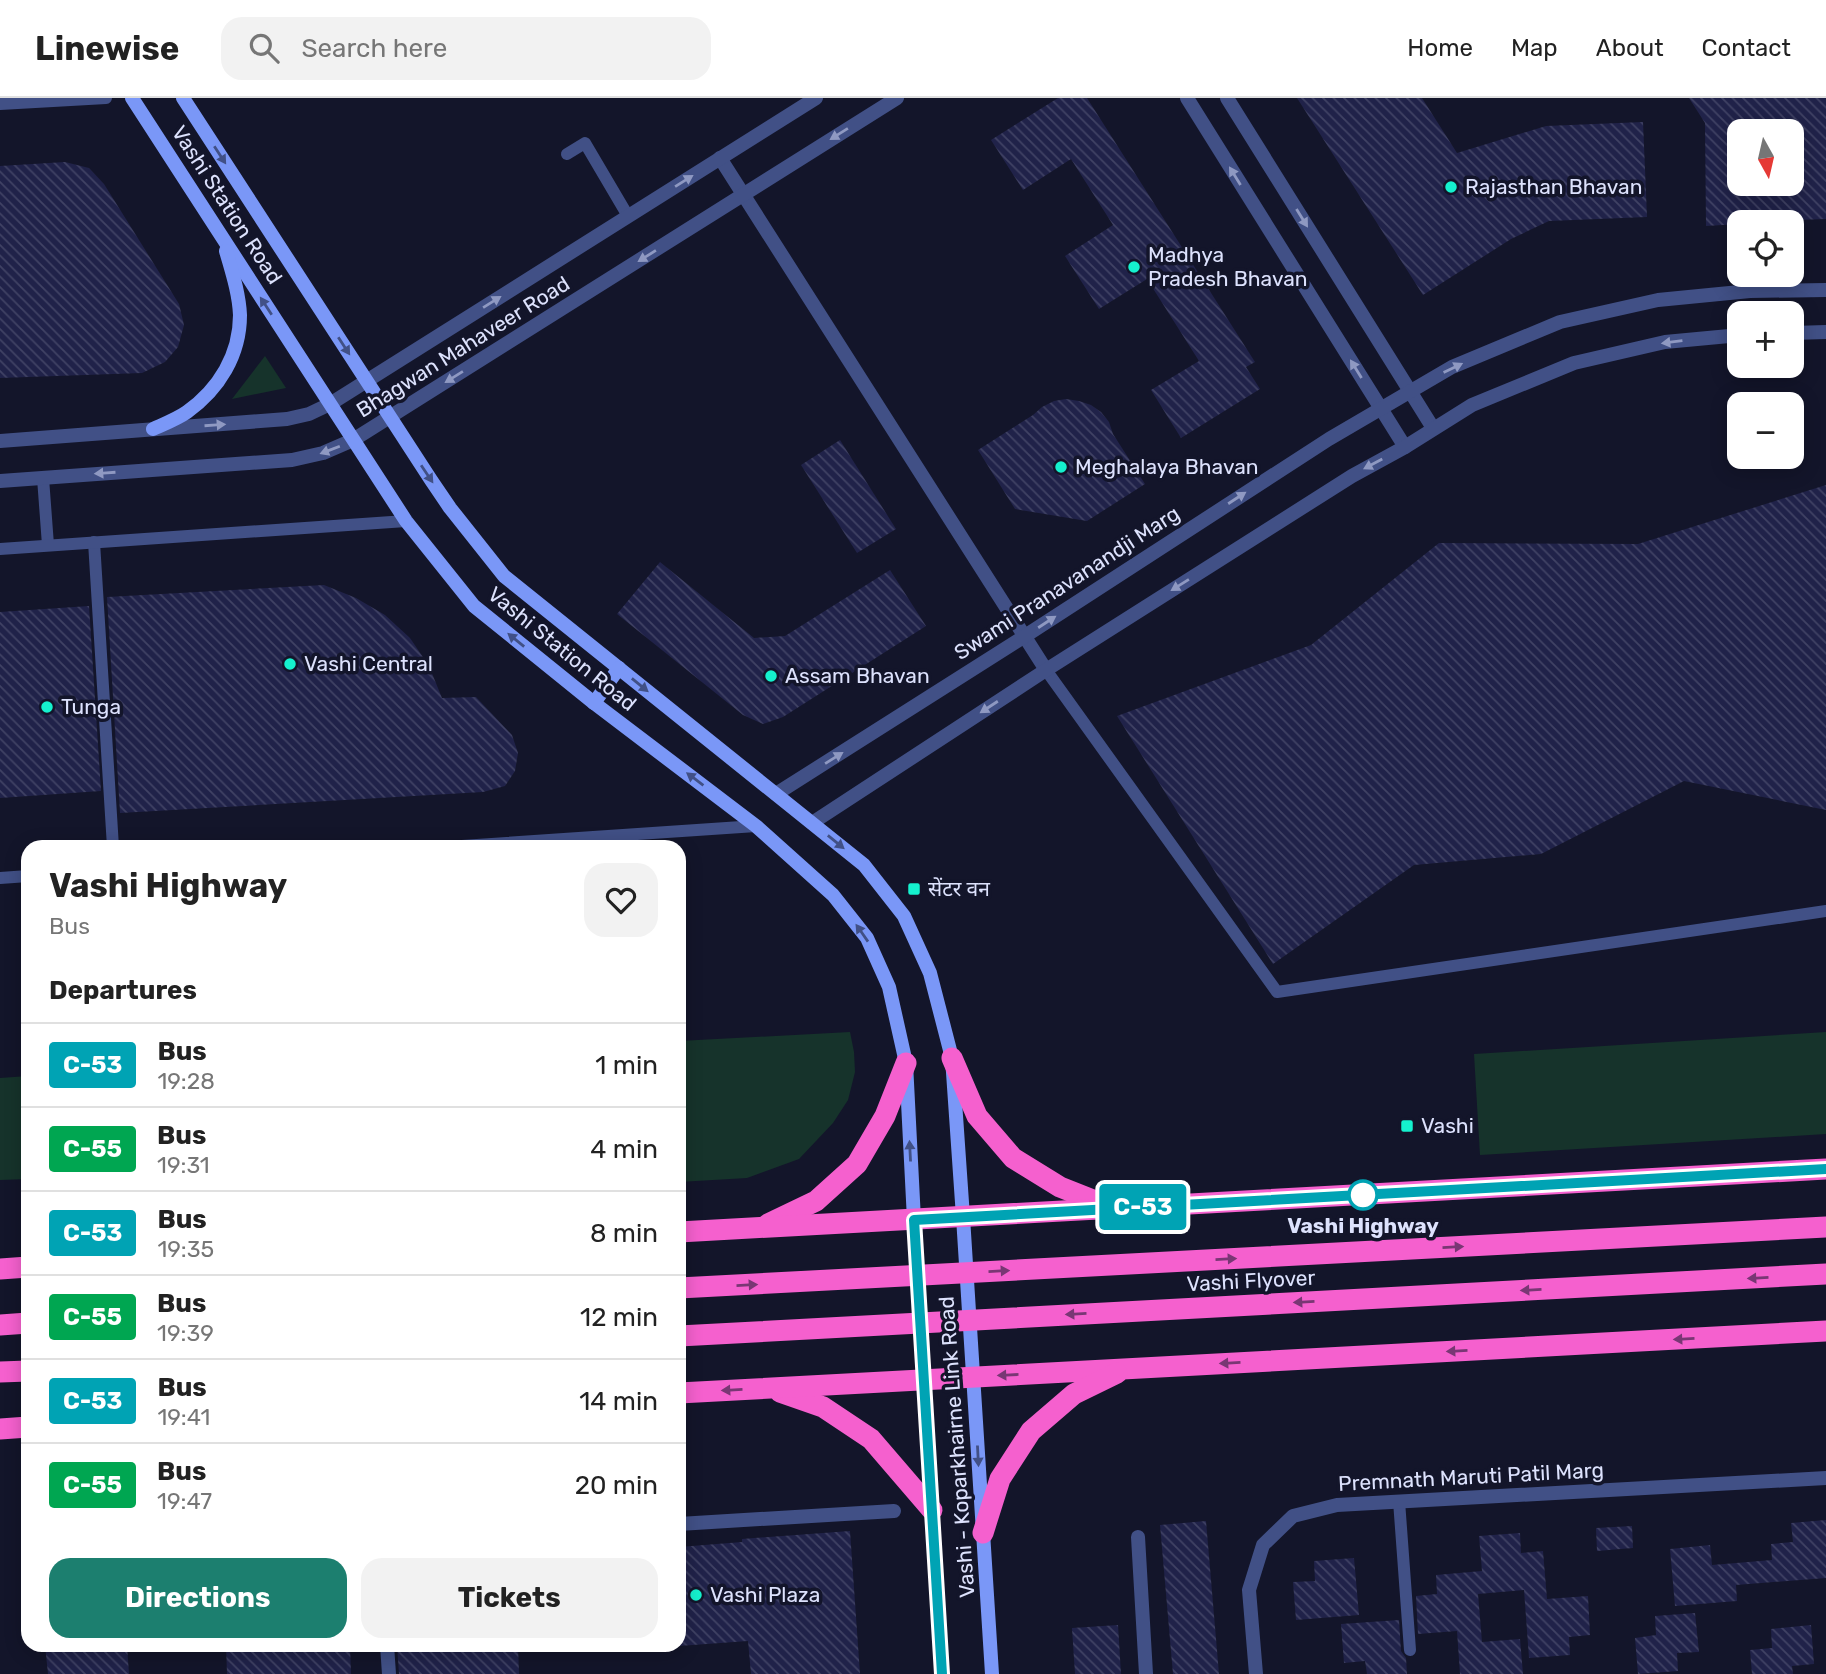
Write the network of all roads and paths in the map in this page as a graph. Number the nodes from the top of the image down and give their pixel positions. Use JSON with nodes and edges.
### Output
{"nodes":[{"id":1,"x":106,"y":98,"type":"edge"},
{"id":2,"x":132,"y":98,"type":"edge"},
{"id":3,"x":183,"y":98,"type":"edge"},
{"id":4,"x":816,"y":98,"type":"edge"},
{"id":5,"x":897,"y":98,"type":"edge"},
{"id":6,"x":1187,"y":98,"type":"edge"},
{"id":7,"x":1227,"y":98,"type":"edge"},
{"id":8,"x":0,"y":104,"type":"edge"},
{"id":9,"x":567,"y":154,"type":"dead end"},
{"id":10,"x":720,"y":159,"type":"junction"},
{"id":11,"x":744,"y":195,"type":"junction"},
{"id":12,"x":628,"y":216,"type":"junction"},
{"id":13,"x":221,"y":236,"type":"junction"},
{"id":14,"x":1826,"y":290,"type":"edge"},
{"id":15,"x":1826,"y":332,"type":"edge"},
{"id":16,"x":1804,"y":333,"type":"edge"},
{"id":17,"x":1727,"y":336,"type":"edge"},
{"id":18,"x":366,"y":381,"type":"junction"},
{"id":19,"x":1410,"y":391,"type":"junction"},
{"id":20,"x":330,"y":404,"type":"junction"},
{"id":21,"x":1381,"y":409,"type":"junction"},
{"id":22,"x":390,"y":417,"type":"junction"},
{"id":23,"x":1433,"y":428,"type":"junction"},
{"id":24,"x":153,"y":429,"type":"junction"},
{"id":25,"x":0,"y":440,"type":"edge"},
{"id":26,"x":353,"y":440,"type":"junction"},
{"id":27,"x":1405,"y":447,"type":"junction"},
{"id":28,"x":43,"y":478,"type":"junction"},
{"id":29,"x":0,"y":481,"type":"edge"},
{"id":30,"x":406,"y":521,"type":"junction"},
{"id":31,"x":94,"y":542,"type":"junction"},
{"id":32,"x":48,"y":545,"type":"junction"},
{"id":33,"x":0,"y":549,"type":"edge"},
{"id":34,"x":1025,"y":636,"type":"junction"},
{"id":35,"x":619,"y":668,"type":"junction"},
{"id":36,"x":1046,"y":670,"type":"junction"},
{"id":37,"x":594,"y":703,"type":"junction"},
{"id":38,"x":776,"y":794,"type":"junction"},
{"id":39,"x":812,"y":823,"type":"junction"},
{"id":40,"x":756,"y":826,"type":"junction"},
{"id":41,"x":113,"y":840,"type":"edge"},
{"id":42,"x":550,"y":840,"type":"edge"},
{"id":43,"x":21,"y":876,"type":"edge"},
{"id":44,"x":0,"y":878,"type":"edge"},
{"id":45,"x":1826,"y":911,"type":"edge"},
{"id":46,"x":952,"y":1058,"type":"junction"},
{"id":47,"x":906,"y":1063,"type":"junction"},
{"id":48,"x":1826,"y":1169,"type":"edge"},
{"id":49,"x":1114,"y":1208,"type":"junction"},
{"id":50,"x":963,"y":1217,"type":"junction"},
{"id":51,"x":914,"y":1220,"type":"junction"},
{"id":52,"x":1826,"y":1227,"type":"edge"},
{"id":53,"x":760,"y":1228,"type":"junction"},
{"id":54,"x":686,"y":1232,"type":"edge"},
{"id":55,"x":21,"y":1268,"type":"edge"},
{"id":56,"x":0,"y":1269,"type":"edge"},
{"id":57,"x":1826,"y":1274,"type":"edge"},
{"id":58,"x":686,"y":1288,"type":"edge"},
{"id":59,"x":21,"y":1324,"type":"edge"},
{"id":60,"x":0,"y":1325,"type":"edge"},
{"id":61,"x":1826,"y":1331,"type":"edge"},
{"id":62,"x":686,"y":1336,"type":"edge"},
{"id":63,"x":1125,"y":1369,"type":"junction"},
{"id":64,"x":21,"y":1371,"type":"edge"},
{"id":65,"x":0,"y":1372,"type":"edge"},
{"id":66,"x":974,"y":1377,"type":"junction"},
{"id":67,"x":924,"y":1379,"type":"junction"},
{"id":68,"x":768,"y":1388,"type":"junction"},
{"id":69,"x":686,"y":1392,"type":"edge"},
{"id":70,"x":21,"y":1428,"type":"edge"},
{"id":71,"x":0,"y":1429,"type":"edge"},
{"id":72,"x":1826,"y":1478,"type":"edge"},
{"id":73,"x":1399,"y":1501,"type":"junction"},
{"id":74,"x":932,"y":1510,"type":"junction"},
{"id":75,"x":894,"y":1511,"type":"dead end"},
{"id":76,"x":686,"y":1524,"type":"edge"},
{"id":77,"x":983,"y":1533,"type":"junction"},
{"id":78,"x":1138,"y":1537,"type":"dead end"},
{"id":79,"x":1410,"y":1650,"type":"dead end"},
{"id":80,"x":387,"y":1652,"type":"edge"},
{"id":81,"x":389,"y":1674,"type":"edge"},
{"id":82,"x":942,"y":1674,"type":"edge"},
{"id":83,"x":992,"y":1674,"type":"edge"},
{"id":84,"x":1146,"y":1674,"type":"edge"},
{"id":85,"x":1256,"y":1674,"type":"edge"}],
"edges":[{"from":1,"to":8,"type":"lane"},
{"from":2,"to":13,"type":"main road","name":"Vashi Station Road"},
{"from":3,"to":18,"type":"main road","name":"Vashi Station Road","one_way":true},
{"from":4,"to":10,"type":"street","name":"Bhagwan Mahaveer Road"},
{"from":5,"to":11,"type":"street","name":"Bhagwan Mahaveer Road","one_way":true},
{"from":21,"to":6,"type":"street","one_way":true},
{"from":7,"to":19,"type":"street","one_way":true},
{"from":9,"to":12,"type":"lane"},
{"from":10,"to":11,"type":"street"},
{"from":12,"to":10,"type":"street","name":"Bhagwan Mahaveer Road","one_way":true},
{"from":11,"to":22,"type":"street","name":"Bhagwan Mahaveer Road","one_way":true},
{"from":11,"to":34,"type":"street"},
{"from":18,"to":12,"type":"street","name":"Bhagwan Mahaveer Road","one_way":true},
{"from":20,"to":13,"type":"main road","name":"Vashi Station Road","one_way":true},
{"from":13,"to":24,"type":"main road"},
{"from":19,"to":14,"type":"street","name":"Swami Pranavanandji Marg","one_way":true},
{"from":15,"to":16,"type":"street"},
{"from":17,"to":23,"type":"street","one_way":true},
{"from":18,"to":20,"type":"street","name":"Bhagwan Mahaveer Road"},
{"from":18,"to":22,"type":"main road","name":"Vashi Station Road"},
{"from":19,"to":21,"type":"street","name":"Swami Pranavanandji Marg"},
{"from":19,"to":23,"type":"street"},
{"from":24,"to":20,"type":"street","name":"Bhagwan Mahaveer Road","one_way":true},
{"from":20,"to":26,"type":"main road","name":"Vashi Station Road"},
{"from":21,"to":27,"type":"street"},
{"from":34,"to":21,"type":"street","name":"Swami Pranavanandji Marg","one_way":true},
{"from":22,"to":26,"type":"street","name":"Bhagwan Mahaveer Road"},
{"from":22,"to":35,"type":"main road","name":"Vashi Station Road","one_way":true},
{"from":23,"to":27,"type":"street"},
{"from":24,"to":25,"type":"street","name":"Bhagwan Mahaveer Road"},
{"from":26,"to":28,"type":"street","name":"Bhagwan Mahaveer Road","one_way":true},
{"from":26,"to":30,"type":"main road","name":"Vashi Station Road"},
{"from":27,"to":36,"type":"street","one_way":true},
{"from":28,"to":29,"type":"street","name":"Bhagwan Mahaveer Road"},
{"from":28,"to":32,"type":"lane"},
{"from":30,"to":31,"type":"lane"},
{"from":37,"to":30,"type":"main road","name":"Vashi Station Road","one_way":true},
{"from":31,"to":32,"type":"lane"},
{"from":31,"to":41,"type":"lane"},
{"from":32,"to":33,"type":"lane"},
{"from":34,"to":36,"type":"street"},
{"from":38,"to":34,"type":"street","name":"Swami Pranavanandji Marg","one_way":true},
{"from":35,"to":37,"type":"main road"},
{"from":35,"to":38,"type":"main road","name":"Vashi Station Road","one_way":true},
{"from":36,"to":39,"type":"street","one_way":true},
{"from":36,"to":45,"type":"lane"},
{"from":40,"to":37,"type":"main road","name":"Vashi Station Road","one_way":true},
{"from":38,"to":39,"type":"main road","name":"Vashi Station Road"},
{"from":39,"to":46,"type":"main road","name":"Vashi Station Road","one_way":true},
{"from":40,"to":42,"type":"lane"},
{"from":47,"to":40,"type":"main road","name":"Vashi Station Road","one_way":true},
{"from":43,"to":44,"type":"lane"},
{"from":46,"to":49,"type":"highway"},
{"from":46,"to":50,"type":"main road","name":"Vashi Station Road"},
{"from":51,"to":47,"type":"main road","name":"Vashi Station Road","one_way":true},
{"from":47,"to":53,"type":"highway"},
{"from":48,"to":49,"type":"highway"},
{"from":49,"to":50,"type":"highway"},
{"from":50,"to":51,"type":"highway"},
{"from":50,"to":66,"type":"main road","name":"Vashi - Koparkhairne Link Road"},
{"from":51,"to":53,"type":"highway"},
{"from":51,"to":67,"type":"main road","name":"Vashi - Koparkhairne Link Road"},
{"from":58,"to":52,"type":"highway","name":"Vashi Flyover","one_way":true},
{"from":53,"to":54,"type":"highway"},
{"from":55,"to":56,"type":"highway"},
{"from":57,"to":62,"type":"highway","name":"Vashi Flyover","one_way":true},
{"from":59,"to":60,"type":"highway"},
{"from":61,"to":63,"type":"highway","one_way":true},
{"from":63,"to":66,"type":"highway","one_way":true},
{"from":63,"to":77,"type":"highway"},
{"from":64,"to":65,"type":"highway"},
{"from":66,"to":67,"type":"highway"},
{"from":66,"to":77,"type":"main road","name":"Vashi - Koparkhairne Link Road","one_way":true},
{"from":67,"to":68,"type":"highway"},
{"from":67,"to":74,"type":"main road","name":"Vashi - Koparkhairne Link Road"},
{"from":68,"to":69,"type":"highway","one_way":true},
{"from":68,"to":74,"type":"highway"},
{"from":70,"to":71,"type":"highway"},
{"from":72,"to":73,"type":"street","name":"Premnath Maruti Patil Marg"},
{"from":73,"to":79,"type":"lane"},
{"from":73,"to":85,"type":"street","name":"Premnath Maruti Patil Marg"},
{"from":74,"to":82,"type":"main road","name":"Vashi - Koparkhairne Link Road"},
{"from":75,"to":76,"type":"street"},
{"from":77,"to":83,"type":"main road","name":"Vashi - Koparkhairne Link Road"},
{"from":78,"to":84,"type":"street"},
{"from":80,"to":81,"type":"street"}]}
